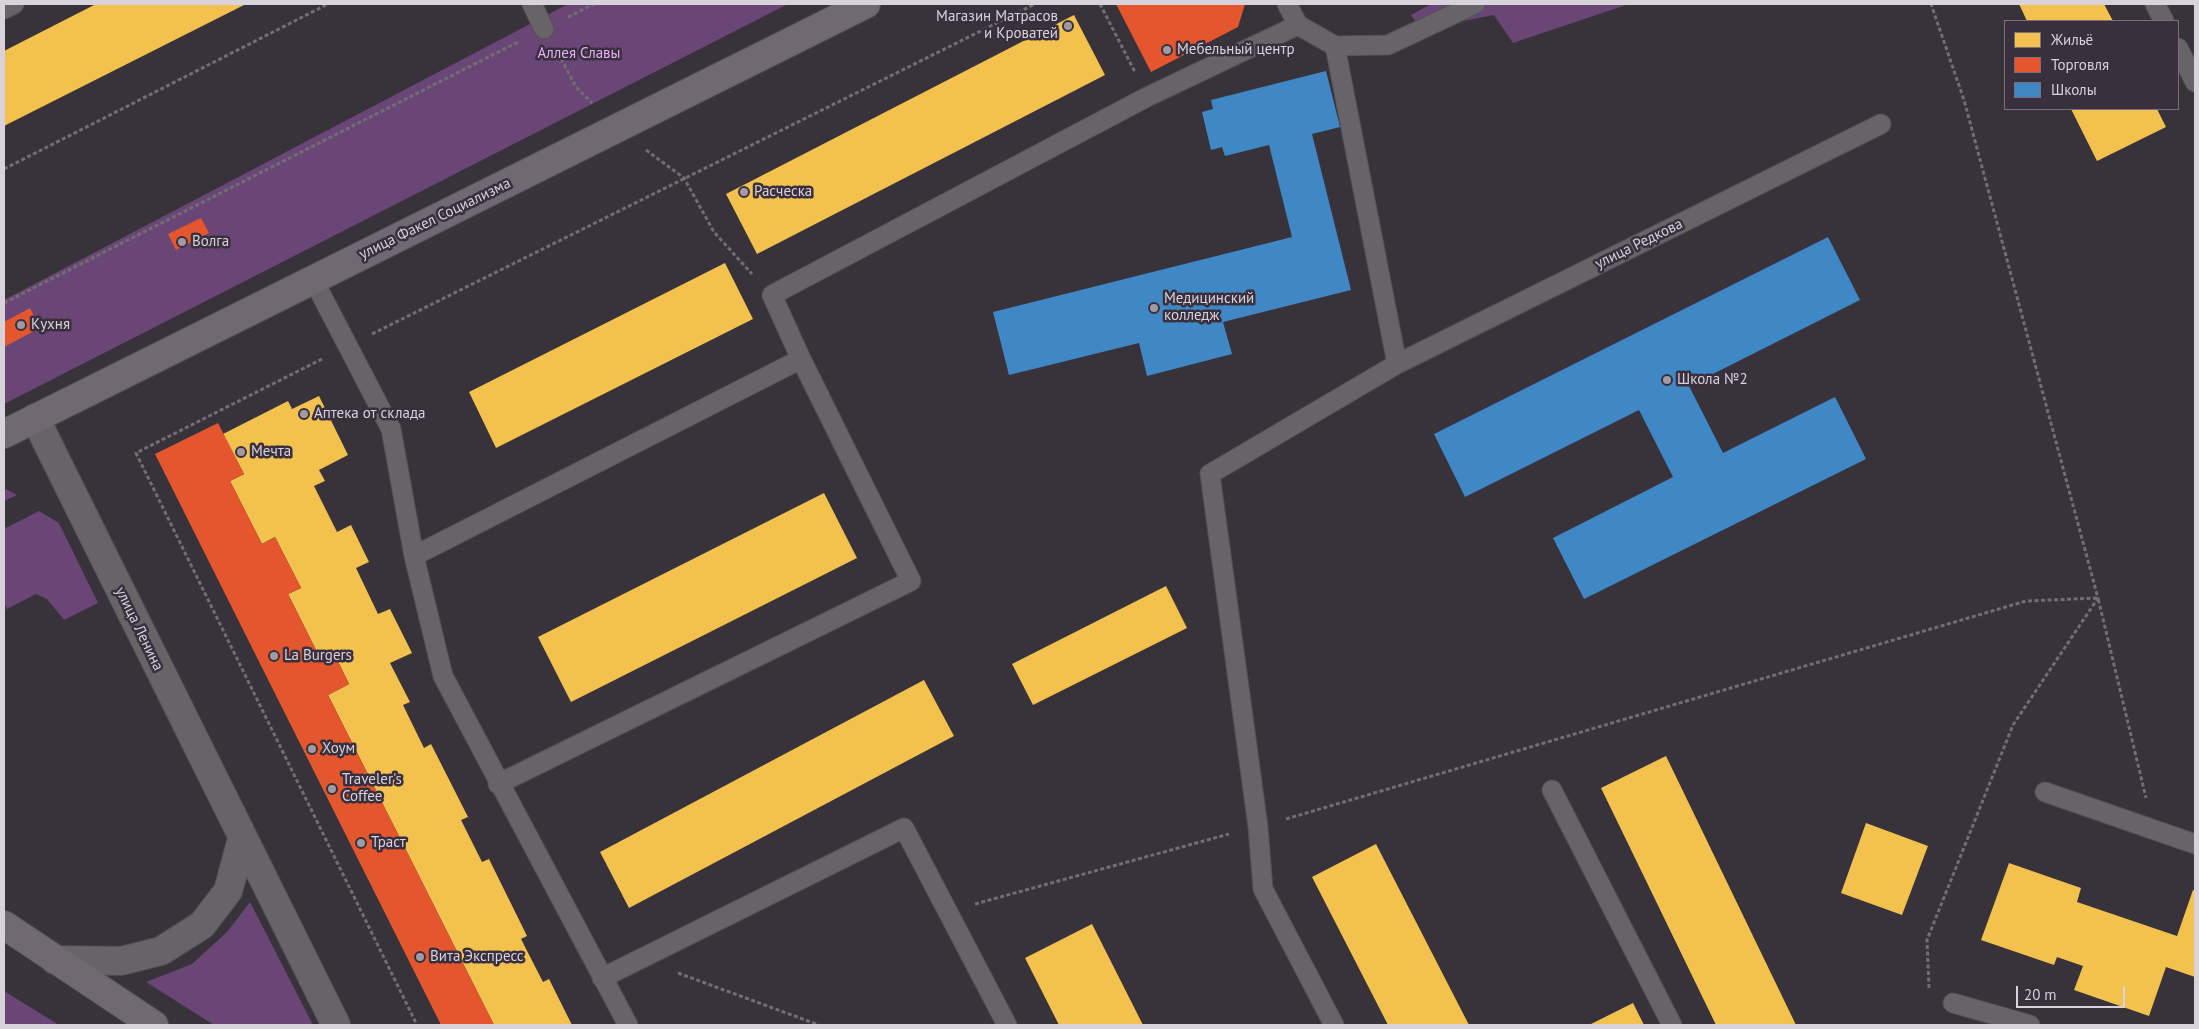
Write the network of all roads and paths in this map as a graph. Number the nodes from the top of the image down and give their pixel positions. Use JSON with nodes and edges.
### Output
{"nodes":[{"id":1,"x":14,"y":4,"type":"edge"},
{"id":2,"x":328,"y":4,"type":"edge"},
{"id":3,"x":532,"y":4,"type":"edge"},
{"id":4,"x":594,"y":4,"type":"edge"},
{"id":5,"x":866,"y":4,"type":"edge"},
{"id":6,"x":1035,"y":4,"type":"edge"},
{"id":7,"x":1100,"y":4,"type":"edge"},
{"id":8,"x":1287,"y":4,"type":"edge"},
{"id":9,"x":1475,"y":4,"type":"edge"},
{"id":10,"x":1931,"y":4,"type":"edge"},
{"id":11,"x":2155,"y":4,"type":"edge"},
{"id":12,"x":4,"y":9,"type":"edge"},
{"id":13,"x":2163,"y":20,"type":"edge"},
{"id":14,"x":1298,"y":24,"type":"junction"},
{"id":15,"x":544,"y":29,"type":"junction"},
{"id":16,"x":1335,"y":46,"type":"junction"},
{"id":17,"x":2179,"y":50,"type":"edge"},
{"id":18,"x":2195,"y":82,"type":"edge"},
{"id":19,"x":1147,"y":97,"type":"junction"},
{"id":20,"x":1881,"y":124,"type":"dead end"},
{"id":21,"x":616,"y":128,"type":"junction"},
{"id":22,"x":4,"y":169,"type":"edge"},
{"id":23,"x":684,"y":178,"type":"junction"},
{"id":24,"x":313,"y":279,"type":"junction"},
{"id":25,"x":772,"y":295,"type":"junction"},
{"id":26,"x":4,"y":304,"type":"edge"},
{"id":27,"x":348,"y":346,"type":"junction"},
{"id":28,"x":800,"y":360,"type":"junction"},
{"id":29,"x":1397,"y":364,"type":"junction"},
{"id":30,"x":36,"y":418,"type":"junction"},
{"id":31,"x":4,"y":434,"type":"edge"},
{"id":32,"x":414,"y":556,"type":"junction"},
{"id":33,"x":2098,"y":598,"type":"junction"},
{"id":34,"x":498,"y":784,"type":"junction"},
{"id":35,"x":1552,"y":790,"type":"dead end"},
{"id":36,"x":2045,"y":792,"type":"dead end"},
{"id":37,"x":1258,"y":827,"type":"junction"},
{"id":38,"x":2154,"y":830,"type":"junction"},
{"id":39,"x":2193,"y":838,"type":"edge"},
{"id":40,"x":242,"y":839,"type":"junction"},
{"id":41,"x":948,"y":911,"type":"junction"},
{"id":42,"x":4,"y":924,"type":"edge"},
{"id":43,"x":640,"y":959,"type":"junction"},
{"id":44,"x":55,"y":960,"type":"junction"},
{"id":45,"x":602,"y":978,"type":"junction"},
{"id":46,"x":1929,"y":995,"type":"dead end"},
{"id":47,"x":1953,"y":1003,"type":"dead end"},
{"id":48,"x":154,"y":1025,"type":"edge"},
{"id":49,"x":336,"y":1025,"type":"edge"},
{"id":50,"x":417,"y":1025,"type":"edge"},
{"id":51,"x":628,"y":1025,"type":"edge"},
{"id":52,"x":819,"y":1025,"type":"edge"},
{"id":53,"x":1007,"y":1025,"type":"edge"},
{"id":54,"x":1334,"y":1025,"type":"edge"},
{"id":55,"x":1672,"y":1025,"type":"edge"},
{"id":56,"x":2030,"y":1025,"type":"edge"}],
"edges":[{"from":1,"to":12,"type":"lane"},
{"from":2,"to":22,"type":"path"},
{"from":3,"to":15,"type":"lane"},
{"from":4,"to":15,"type":"path"},
{"from":5,"to":21,"type":"main road","name":"улица Факел Социализма"},
{"from":6,"to":23,"type":"path"},
{"from":7,"to":19,"type":"path"},
{"from":8,"to":14,"type":"lane"},
{"from":9,"to":16,"type":"lane"},
{"from":10,"to":33,"type":"path"},
{"from":11,"to":13,"type":"lane"},
{"from":14,"to":16,"type":"lane"},
{"from":14,"to":19,"type":"lane"},
{"from":15,"to":21,"type":"path"},
{"from":15,"to":26,"type":"path"},
{"from":16,"to":29,"type":"lane"},
{"from":17,"to":18,"type":"lane"},
{"from":19,"to":25,"type":"lane"},
{"from":20,"to":29,"type":"lane","name":"улица Редкова"},
{"from":21,"to":23,"type":"path"},
{"from":21,"to":24,"type":"main road","name":"улица Факел Социализма"},
{"from":23,"to":25,"type":"path"},
{"from":23,"to":27,"type":"path"},
{"from":24,"to":27,"type":"lane"},
{"from":24,"to":30,"type":"main road","name":"улица Факел Социализма"},
{"from":25,"to":28,"type":"lane"},
{"from":27,"to":32,"type":"lane"},
{"from":27,"to":50,"type":"path"},
{"from":28,"to":32,"type":"lane"},
{"from":28,"to":34,"type":"lane"},
{"from":29,"to":37,"type":"lane","name":"улица Редкова"},
{"from":30,"to":31,"type":"main road","name":"улица Факел Социализма"},
{"from":30,"to":40,"type":"street","name":"улица Ленина"},
{"from":32,"to":34,"type":"lane"},
{"from":33,"to":37,"type":"path"},
{"from":33,"to":38,"type":"path"},
{"from":33,"to":46,"type":"path"},
{"from":34,"to":45,"type":"lane"},
{"from":35,"to":55,"type":"lane"},
{"from":36,"to":38,"type":"lane"},
{"from":37,"to":41,"type":"path"},
{"from":37,"to":54,"type":"lane"},
{"from":38,"to":39,"type":"lane"},
{"from":40,"to":44,"type":"street"},
{"from":40,"to":49,"type":"street","name":"улица Ленина"},
{"from":41,"to":43,"type":"lane"},
{"from":41,"to":53,"type":"lane"},
{"from":42,"to":44,"type":"main road"},
{"from":43,"to":45,"type":"lane"},
{"from":43,"to":52,"type":"path"},
{"from":44,"to":48,"type":"main road"},
{"from":45,"to":51,"type":"lane"},
{"from":47,"to":56,"type":"lane"}]}
